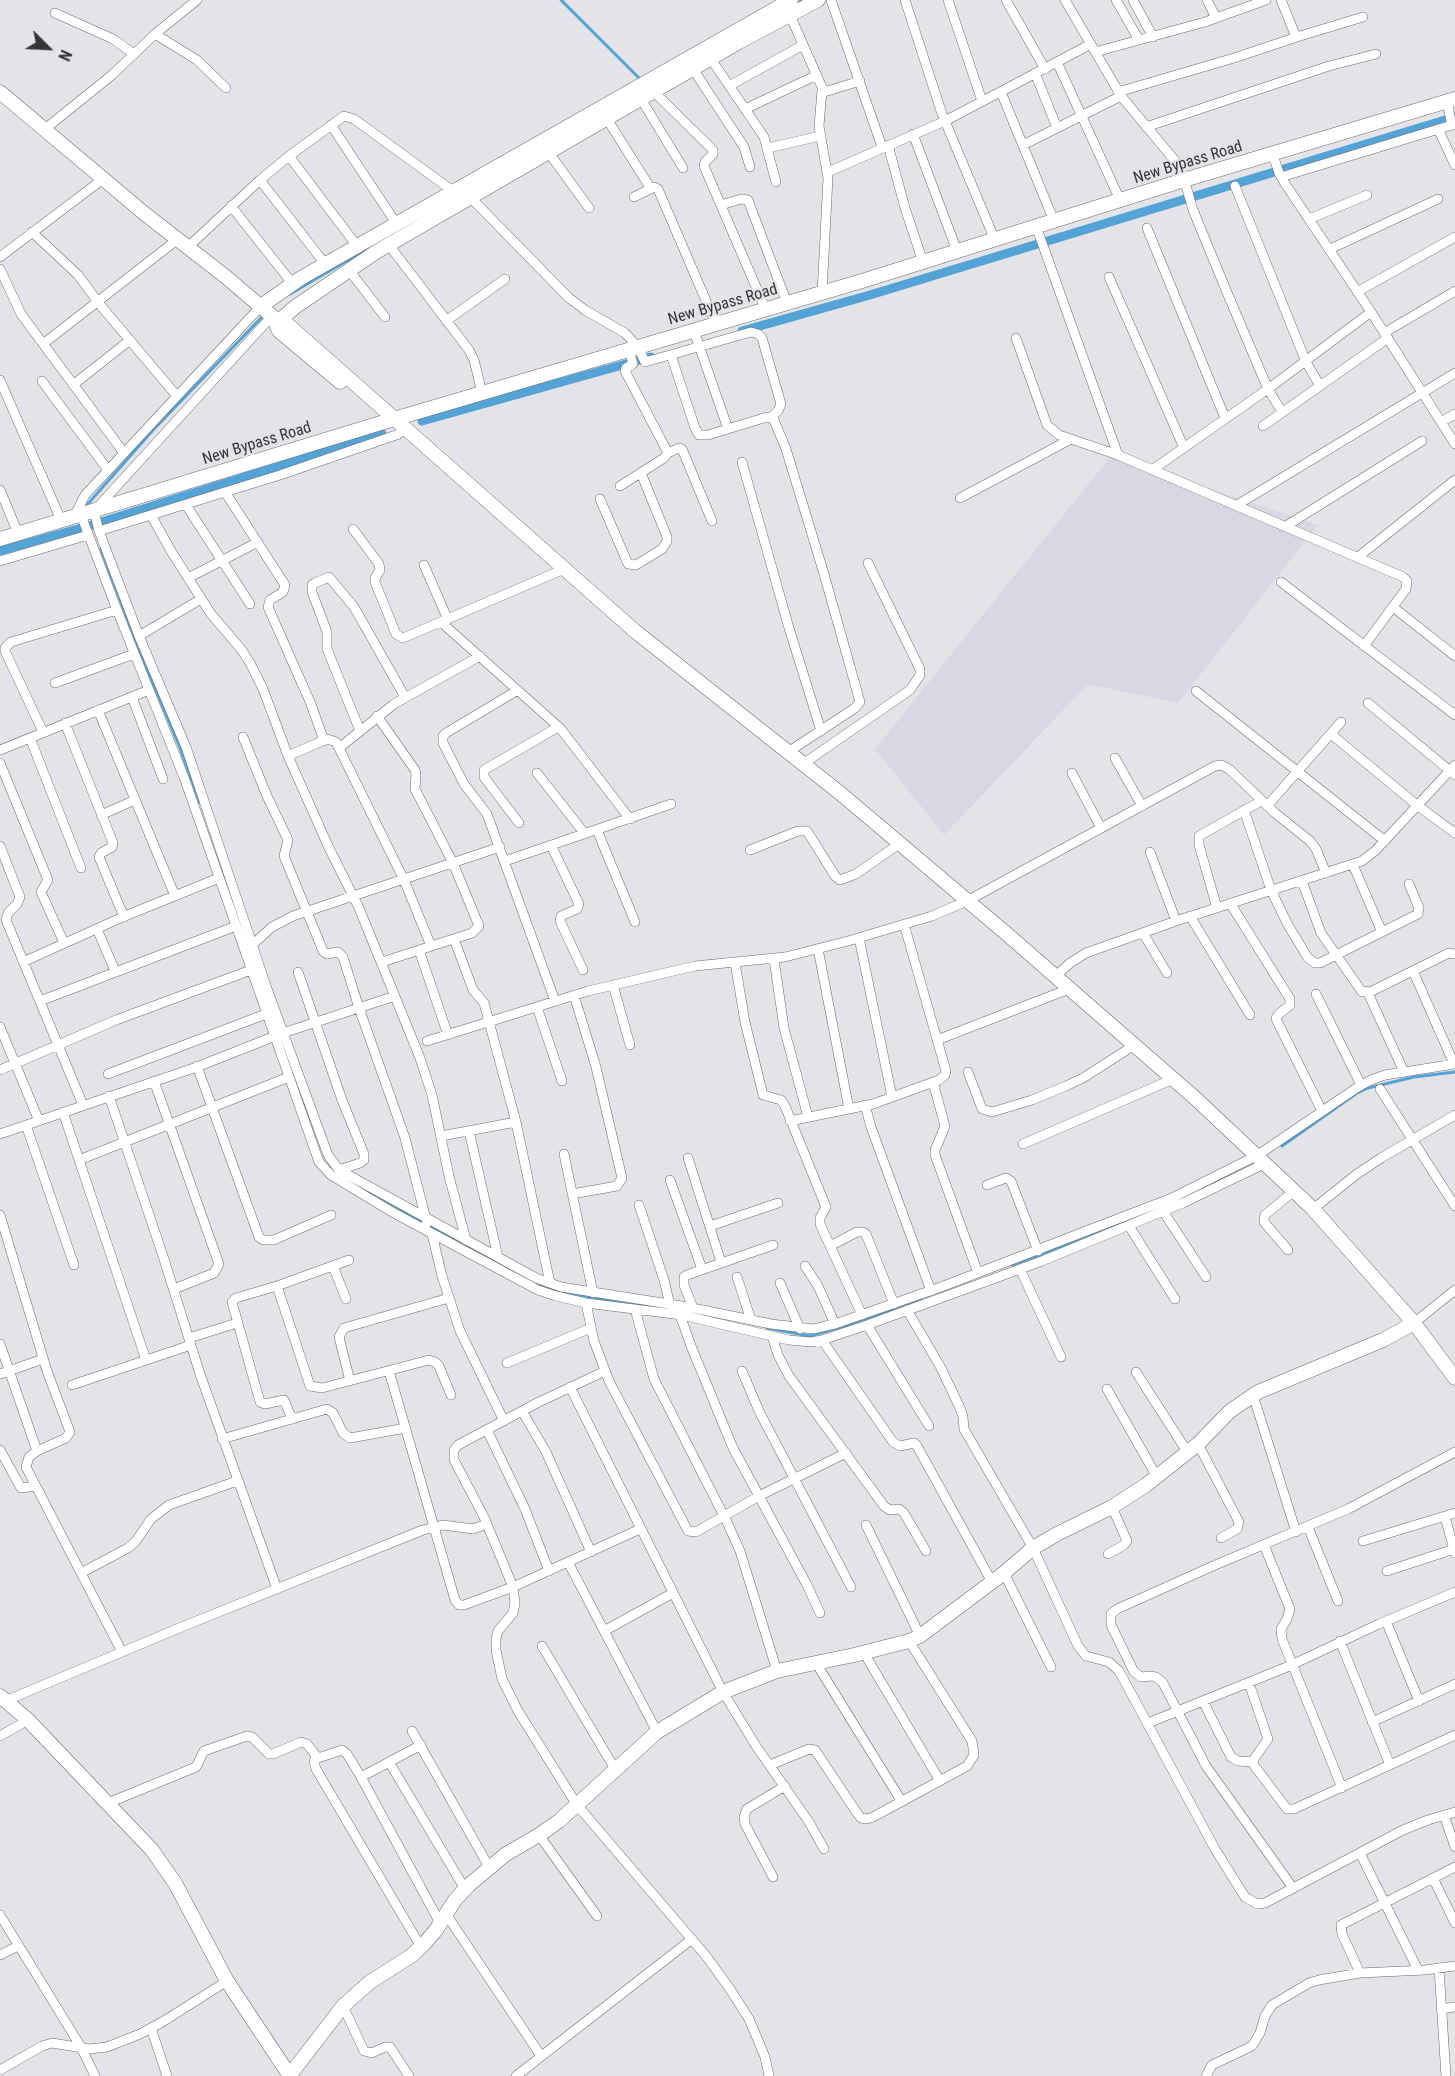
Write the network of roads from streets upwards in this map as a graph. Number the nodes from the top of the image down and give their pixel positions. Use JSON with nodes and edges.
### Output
{"nodes":[{"id":1,"x":197,"y":0,"type":"edge"},
{"id":2,"x":791,"y":0,"type":"edge"},
{"id":3,"x":818,"y":0,"type":"edge"},
{"id":4,"x":831,"y":0,"type":"edge"},
{"id":5,"x":905,"y":0,"type":"edge"},
{"id":6,"x":948,"y":0,"type":"edge"},
{"id":7,"x":1006,"y":0,"type":"edge"},
{"id":8,"x":1065,"y":0,"type":"edge"},
{"id":9,"x":1116,"y":0,"type":"edge"},
{"id":10,"x":1133,"y":0,"type":"edge"},
{"id":11,"x":1207,"y":0,"type":"edge"},
{"id":12,"x":1266,"y":0,"type":"edge"},
{"id":13,"x":1281,"y":0,"type":"edge"},
{"id":14,"x":1238,"y":5,"type":"edge"},
{"id":15,"x":55,"y":13,"type":"dead end"},
{"id":16,"x":790,"y":15,"type":"junction"},
{"id":17,"x":1363,"y":17,"type":"dead end"},
{"id":18,"x":1216,"y":18,"type":"junction"},
{"id":19,"x":155,"y":34,"type":"junction"},
{"id":20,"x":1153,"y":37,"type":"junction"},
{"id":21,"x":1296,"y":37,"type":"junction"},
{"id":22,"x":1138,"y":40,"type":"junction"},
{"id":23,"x":803,"y":45,"type":"junction"},
{"id":24,"x":1093,"y":48,"type":"junction"},
{"id":25,"x":134,"y":54,"type":"junction"},
{"id":26,"x":1376,"y":54,"type":"dead end"},
{"id":27,"x":711,"y":59,"type":"junction"},
{"id":28,"x":1057,"y":62,"type":"junction"},
{"id":29,"x":693,"y":69,"type":"junction"},
{"id":30,"x":1045,"y":69,"type":"junction"},
{"id":31,"x":1035,"y":74,"type":"junction"},
{"id":32,"x":817,"y":75,"type":"junction"},
{"id":33,"x":860,"y":81,"type":"junction"},
{"id":34,"x":729,"y":86,"type":"junction"},
{"id":35,"x":226,"y":88,"type":"dead end"},
{"id":36,"x":822,"y":90,"type":"junction"},
{"id":37,"x":0,"y":92,"type":"edge"},
{"id":38,"x":654,"y":92,"type":"junction"},
{"id":39,"x":1001,"y":92,"type":"junction"},
{"id":40,"x":1120,"y":94,"type":"junction"},
{"id":41,"x":641,"y":99,"type":"junction"},
{"id":42,"x":982,"y":101,"type":"junction"},
{"id":43,"x":745,"y":109,"type":"junction"},
{"id":44,"x":1451,"y":114,"type":"edge"},
{"id":45,"x":1081,"y":116,"type":"junction"},
{"id":46,"x":607,"y":119,"type":"junction"},
{"id":47,"x":945,"y":121,"type":"junction"},
{"id":48,"x":331,"y":125,"type":"junction"},
{"id":49,"x":1146,"y":127,"type":"junction"},
{"id":50,"x":1057,"y":128,"type":"junction"},
{"id":51,"x":45,"y":129,"type":"junction"},
{"id":52,"x":1438,"y":129,"type":"junction"},
{"id":53,"x":913,"y":134,"type":"junction"},
{"id":54,"x":820,"y":136,"type":"junction"},
{"id":55,"x":1023,"y":145,"type":"junction"},
{"id":56,"x":885,"y":146,"type":"junction"},
{"id":57,"x":768,"y":148,"type":"junction"},
{"id":58,"x":549,"y":153,"type":"junction"},
{"id":59,"x":289,"y":156,"type":"junction"},
{"id":60,"x":1455,"y":165,"type":"edge"},
{"id":61,"x":750,"y":167,"type":"dead end"},
{"id":62,"x":1277,"y":167,"type":"junction"},
{"id":63,"x":683,"y":168,"type":"dead end"},
{"id":64,"x":828,"y":172,"type":"junction"},
{"id":65,"x":103,"y":179,"type":"junction"},
{"id":66,"x":260,"y":180,"type":"junction"},
{"id":67,"x":776,"y":182,"type":"dead end"},
{"id":68,"x":1235,"y":186,"type":"dead end"},
{"id":69,"x":651,"y":189,"type":"junction"},
{"id":70,"x":1187,"y":191,"type":"junction"},
{"id":71,"x":1367,"y":195,"type":"dead end"},
{"id":72,"x":461,"y":196,"type":"junction"},
{"id":73,"x":634,"y":197,"type":"dead end"},
{"id":74,"x":1437,"y":199,"type":"dead end"},
{"id":75,"x":1120,"y":200,"type":"junction"},
{"id":76,"x":721,"y":205,"type":"junction"},
{"id":77,"x":231,"y":206,"type":"junction"},
{"id":78,"x":589,"y":208,"type":"dead end"},
{"id":79,"x":1309,"y":219,"type":"junction"},
{"id":80,"x":1054,"y":221,"type":"junction"},
{"id":81,"x":396,"y":223,"type":"junction"},
{"id":82,"x":1147,"y":228,"type":"dead end"},
{"id":83,"x":32,"y":232,"type":"junction"},
{"id":84,"x":1038,"y":232,"type":"junction"},
{"id":85,"x":1455,"y":237,"type":"edge"},
{"id":86,"x":995,"y":240,"type":"junction"},
{"id":87,"x":183,"y":243,"type":"junction"},
{"id":88,"x":389,"y":245,"type":"junction"},
{"id":89,"x":357,"y":246,"type":"junction"},
{"id":90,"x":1330,"y":249,"type":"junction"},
{"id":91,"x":957,"y":251,"type":"junction"},
{"id":92,"x":0,"y":257,"type":"edge"},
{"id":93,"x":923,"y":262,"type":"junction"},
{"id":94,"x":325,"y":264,"type":"junction"},
{"id":95,"x":0,"y":269,"type":"edge"},
{"id":96,"x":350,"y":270,"type":"junction"},
{"id":97,"x":1109,"y":277,"type":"dead end"},
{"id":98,"x":505,"y":279,"type":"dead end"},
{"id":99,"x":292,"y":283,"type":"junction"},
{"id":100,"x":1455,"y":291,"type":"edge"},
{"id":101,"x":1357,"y":292,"type":"junction"},
{"id":102,"x":822,"y":293,"type":"junction"},
{"id":103,"x":97,"y":300,"type":"junction"},
{"id":104,"x":787,"y":303,"type":"junction"},
{"id":105,"x":261,"y":306,"type":"junction"},
{"id":106,"x":766,"y":310,"type":"junction"},
{"id":107,"x":1371,"y":312,"type":"junction"},
{"id":108,"x":385,"y":317,"type":"dead end"},
{"id":109,"x":275,"y":318,"type":"junction"},
{"id":110,"x":446,"y":321,"type":"junction"},
{"id":111,"x":716,"y":324,"type":"junction"},
{"id":112,"x":1386,"y":336,"type":"junction"},
{"id":113,"x":1016,"y":338,"type":"dead end"},
{"id":114,"x":129,"y":340,"type":"junction"},
{"id":115,"x":697,"y":340,"type":"junction"},
{"id":116,"x":43,"y":344,"type":"junction"},
{"id":117,"x":636,"y":355,"type":"junction"},
{"id":118,"x":671,"y":356,"type":"junction"},
{"id":119,"x":1306,"y":362,"type":"junction"},
{"id":120,"x":1455,"y":373,"type":"edge"},
{"id":121,"x":0,"y":380,"type":"edge"},
{"id":122,"x":42,"y":381,"type":"dead end"},
{"id":123,"x":73,"y":385,"type":"junction"},
{"id":124,"x":1320,"y":386,"type":"junction"},
{"id":125,"x":1268,"y":389,"type":"junction"},
{"id":126,"x":1422,"y":392,"type":"junction"},
{"id":127,"x":482,"y":393,"type":"junction"},
{"id":128,"x":176,"y":395,"type":"junction"},
{"id":129,"x":1282,"y":412,"type":"junction"},
{"id":130,"x":1455,"y":414,"type":"edge"},
{"id":131,"x":771,"y":417,"type":"junction"},
{"id":132,"x":1225,"y":418,"type":"junction"},
{"id":133,"x":390,"y":421,"type":"junction"},
{"id":134,"x":1441,"y":422,"type":"junction"},
{"id":135,"x":1263,"y":426,"type":"dead end"},
{"id":136,"x":728,"y":429,"type":"junction"},
{"id":137,"x":399,"y":434,"type":"junction"},
{"id":138,"x":1071,"y":440,"type":"junction"},
{"id":139,"x":1422,"y":441,"type":"dead end"},
{"id":140,"x":1455,"y":444,"type":"edge"},
{"id":141,"x":1184,"y":448,"type":"junction"},
{"id":142,"x":124,"y":453,"type":"junction"},
{"id":143,"x":668,"y":453,"type":"junction"},
{"id":144,"x":1118,"y":455,"type":"junction"},
{"id":145,"x":742,"y":462,"type":"dead end"},
{"id":146,"x":108,"y":470,"type":"junction"},
{"id":147,"x":1152,"y":470,"type":"junction"},
{"id":148,"x":641,"y":473,"type":"junction"},
{"id":149,"x":1455,"y":480,"type":"edge"},
{"id":150,"x":620,"y":486,"type":"dead end"},
{"id":151,"x":0,"y":490,"type":"edge"},
{"id":152,"x":225,"y":492,"type":"junction"},
{"id":153,"x":960,"y":498,"type":"dead end"},
{"id":154,"x":600,"y":499,"type":"dead end"},
{"id":155,"x":186,"y":505,"type":"junction"},
{"id":156,"x":1237,"y":505,"type":"junction"},
{"id":157,"x":151,"y":515,"type":"junction"},
{"id":158,"x":712,"y":521,"type":"dead end"},
{"id":159,"x":86,"y":523,"type":"junction"},
{"id":160,"x":1286,"y":526,"type":"junction"},
{"id":161,"x":353,"y":529,"type":"dead end"},
{"id":162,"x":18,"y":533,"type":"junction"},
{"id":163,"x":0,"y":539,"type":"edge"},
{"id":164,"x":258,"y":542,"type":"junction"},
{"id":165,"x":1358,"y":558,"type":"junction"},
{"id":166,"x":0,"y":561,"type":"edge"},
{"id":167,"x":221,"y":561,"type":"junction"},
{"id":168,"x":868,"y":563,"type":"dead end"},
{"id":169,"x":424,"y":565,"type":"dead end"},
{"id":170,"x":564,"y":571,"type":"junction"},
{"id":171,"x":188,"y":578,"type":"junction"},
{"id":172,"x":1281,"y":582,"type":"dead end"},
{"id":173,"x":201,"y":599,"type":"junction"},
{"id":174,"x":250,"y":604,"type":"dead end"},
{"id":175,"x":1393,"y":607,"type":"junction"},
{"id":176,"x":117,"y":610,"type":"junction"},
{"id":177,"x":445,"y":622,"type":"junction"},
{"id":178,"x":139,"y":636,"type":"junction"},
{"id":179,"x":1364,"y":646,"type":"junction"},
{"id":180,"x":134,"y":654,"type":"junction"},
{"id":181,"x":480,"y":656,"type":"junction"},
{"id":182,"x":1455,"y":656,"type":"edge"},
{"id":183,"x":56,"y":683,"type":"dead end"},
{"id":184,"x":149,"y":690,"type":"junction"},
{"id":185,"x":518,"y":690,"type":"junction"},
{"id":186,"x":1196,"y":691,"type":"dead end"},
{"id":187,"x":132,"y":697,"type":"junction"},
{"id":188,"x":405,"y":697,"type":"junction"},
{"id":189,"x":1368,"y":703,"type":"dead end"},
{"id":190,"x":98,"y":710,"type":"junction"},
{"id":191,"x":1455,"y":715,"type":"edge"},
{"id":192,"x":377,"y":716,"type":"junction"},
{"id":193,"x":1341,"y":722,"type":"dead end"},
{"id":194,"x":65,"y":723,"type":"junction"},
{"id":195,"x":558,"y":727,"type":"junction"},
{"id":196,"x":820,"y":730,"type":"junction"},
{"id":197,"x":360,"y":731,"type":"junction"},
{"id":198,"x":43,"y":732,"type":"junction"},
{"id":199,"x":1331,"y":734,"type":"junction"},
{"id":200,"x":243,"y":737,"type":"dead end"},
{"id":201,"x":30,"y":738,"type":"junction"},
{"id":202,"x":324,"y":741,"type":"junction"},
{"id":203,"x":1,"y":746,"type":"edge"},
{"id":204,"x":339,"y":748,"type":"junction"},
{"id":205,"x":788,"y":752,"type":"junction"},
{"id":206,"x":288,"y":756,"type":"junction"},
{"id":207,"x":1115,"y":758,"type":"dead end"},
{"id":208,"x":0,"y":763,"type":"edge"},
{"id":209,"x":803,"y":764,"type":"junction"},
{"id":210,"x":1299,"y":770,"type":"junction"},
{"id":211,"x":1453,"y":771,"type":"edge"},
{"id":212,"x":537,"y":773,"type":"dead end"},
{"id":213,"x":1072,"y":773,"type":"dead end"},
{"id":214,"x":164,"y":779,"type":"dead end"},
{"id":215,"x":135,"y":801,"type":"junction"},
{"id":216,"x":671,"y":804,"type":"dead end"},
{"id":217,"x":1264,"y":804,"type":"junction"},
{"id":218,"x":1142,"y":806,"type":"junction"},
{"id":219,"x":1418,"y":806,"type":"junction"},
{"id":220,"x":1244,"y":810,"type":"junction"},
{"id":221,"x":101,"y":815,"type":"junction"},
{"id":222,"x":630,"y":819,"type":"junction"},
{"id":223,"x":519,"y":823,"type":"dead end"},
{"id":224,"x":1101,"y":828,"type":"junction"},
{"id":225,"x":597,"y":830,"type":"junction"},
{"id":226,"x":1455,"y":833,"type":"edge"},
{"id":227,"x":585,"y":834,"type":"junction"},
{"id":228,"x":1385,"y":841,"type":"junction"},
{"id":229,"x":899,"y":844,"type":"junction"},
{"id":230,"x":551,"y":845,"type":"junction"},
{"id":231,"x":0,"y":846,"type":"edge"},
{"id":232,"x":500,"y":847,"type":"junction"},
{"id":233,"x":750,"y":850,"type":"dead end"},
{"id":234,"x":1150,"y":852,"type":"dead end"},
{"id":235,"x":505,"y":861,"type":"junction"},
{"id":236,"x":3,"y":863,"type":"edge"},
{"id":237,"x":453,"y":863,"type":"junction"},
{"id":238,"x":1353,"y":865,"type":"junction"},
{"id":239,"x":81,"y":868,"type":"dead end"},
{"id":240,"x":1326,"y":873,"type":"junction"},
{"id":241,"x":219,"y":878,"type":"junction"},
{"id":242,"x":404,"y":880,"type":"junction"},
{"id":243,"x":1302,"y":880,"type":"junction"},
{"id":244,"x":1408,"y":884,"type":"dead end"},
{"id":245,"x":1271,"y":890,"type":"junction"},
{"id":246,"x":175,"y":896,"type":"junction"},
{"id":247,"x":353,"y":896,"type":"junction"},
{"id":248,"x":967,"y":901,"type":"junction"},
{"id":249,"x":1230,"y":903,"type":"junction"},
{"id":250,"x":1217,"y":908,"type":"junction"},
{"id":251,"x":306,"y":912,"type":"junction"},
{"id":252,"x":1190,"y":916,"type":"junction"},
{"id":253,"x":124,"y":917,"type":"junction"},
{"id":254,"x":1176,"y":921,"type":"junction"},
{"id":255,"x":635,"y":922,"type":"dead end"},
{"id":256,"x":904,"y":924,"type":"junction"},
{"id":257,"x":236,"y":926,"type":"junction"},
{"id":258,"x":97,"y":929,"type":"junction"},
{"id":259,"x":1382,"y":932,"type":"junction"},
{"id":260,"x":1143,"y":933,"type":"junction"},
{"id":261,"x":860,"y":938,"type":"junction"},
{"id":262,"x":454,"y":939,"type":"junction"},
{"id":263,"x":64,"y":943,"type":"junction"},
{"id":264,"x":431,"y":946,"type":"junction"},
{"id":265,"x":249,"y":947,"type":"junction"},
{"id":266,"x":818,"y":949,"type":"junction"},
{"id":267,"x":419,"y":950,"type":"junction"},
{"id":268,"x":1455,"y":954,"type":"edge"},
{"id":269,"x":1336,"y":955,"type":"junction"},
{"id":270,"x":774,"y":959,"type":"junction"},
{"id":271,"x":23,"y":962,"type":"junction"},
{"id":272,"x":382,"y":962,"type":"junction"},
{"id":273,"x":735,"y":963,"type":"junction"},
{"id":274,"x":251,"y":970,"type":"junction"},
{"id":275,"x":583,"y":970,"type":"dead end"},
{"id":276,"x":115,"y":971,"type":"junction"},
{"id":277,"x":1413,"y":971,"type":"junction"},
{"id":278,"x":298,"y":972,"type":"dead end"},
{"id":279,"x":1167,"y":973,"type":"dead end"},
{"id":280,"x":1056,"y":976,"type":"junction"},
{"id":281,"x":613,"y":985,"type":"junction"},
{"id":282,"x":1070,"y":989,"type":"junction"},
{"id":283,"x":1368,"y":993,"type":"junction"},
{"id":284,"x":1316,"y":994,"type":"dead end"},
{"id":285,"x":574,"y":995,"type":"junction"},
{"id":286,"x":395,"y":996,"type":"junction"},
{"id":287,"x":40,"y":1001,"type":"junction"},
{"id":288,"x":555,"y":1001,"type":"junction"},
{"id":289,"x":537,"y":1007,"type":"junction"},
{"id":290,"x":359,"y":1008,"type":"junction"},
{"id":291,"x":266,"y":1014,"type":"junction"},
{"id":292,"x":1250,"y":1015,"type":"dead end"},
{"id":293,"x":488,"y":1022,"type":"junction"},
{"id":294,"x":315,"y":1023,"type":"junction"},
{"id":295,"x":0,"y":1027,"type":"edge"},
{"id":296,"x":279,"y":1035,"type":"junction"},
{"id":297,"x":448,"y":1035,"type":"junction"},
{"id":298,"x":937,"y":1040,"type":"junction"},
{"id":299,"x":427,"y":1041,"type":"dead end"},
{"id":300,"x":58,"y":1045,"type":"junction"},
{"id":301,"x":630,"y":1045,"type":"dead end"},
{"id":302,"x":1133,"y":1046,"type":"junction"},
{"id":303,"x":15,"y":1063,"type":"junction"},
{"id":304,"x":1455,"y":1064,"type":"edge"},
{"id":305,"x":197,"y":1066,"type":"junction"},
{"id":306,"x":0,"y":1070,"type":"edge"},
{"id":307,"x":968,"y":1072,"type":"dead end"},
{"id":308,"x":1404,"y":1072,"type":"junction"},
{"id":309,"x":108,"y":1074,"type":"dead end"},
{"id":310,"x":288,"y":1077,"type":"junction"},
{"id":311,"x":1173,"y":1079,"type":"junction"},
{"id":312,"x":154,"y":1081,"type":"junction"},
{"id":313,"x":562,"y":1081,"type":"dead end"},
{"id":314,"x":933,"y":1082,"type":"junction"},
{"id":315,"x":1361,"y":1085,"type":"junction"},
{"id":316,"x":1380,"y":1089,"type":"dead end"},
{"id":317,"x":109,"y":1096,"type":"junction"},
{"id":318,"x":892,"y":1097,"type":"junction"},
{"id":319,"x":83,"y":1105,"type":"junction"},
{"id":320,"x":865,"y":1105,"type":"junction"},
{"id":321,"x":212,"y":1108,"type":"junction"},
{"id":322,"x":849,"y":1109,"type":"junction"},
{"id":323,"x":1322,"y":1111,"type":"junction"},
{"id":324,"x":63,"y":1112,"type":"junction"},
{"id":325,"x":1455,"y":1115,"type":"edge"},
{"id":326,"x":808,"y":1117,"type":"junction"},
{"id":327,"x":790,"y":1120,"type":"junction"},
{"id":328,"x":39,"y":1121,"type":"junction"},
{"id":329,"x":516,"y":1122,"type":"junction"},
{"id":330,"x":26,"y":1125,"type":"junction"},
{"id":331,"x":169,"y":1125,"type":"junction"},
{"id":332,"x":469,"y":1131,"type":"junction"},
{"id":333,"x":0,"y":1134,"type":"edge"},
{"id":334,"x":441,"y":1136,"type":"junction"},
{"id":335,"x":1413,"y":1140,"type":"junction"},
{"id":336,"x":124,"y":1142,"type":"junction"},
{"id":337,"x":1023,"y":1144,"type":"dead end"},
{"id":338,"x":564,"y":1154,"type":"dead end"},
{"id":339,"x":688,"y":1158,"type":"dead end"},
{"id":340,"x":1262,"y":1159,"type":"junction"},
{"id":341,"x":79,"y":1160,"type":"junction"},
{"id":342,"x":339,"y":1170,"type":"junction"},
{"id":343,"x":670,"y":1180,"type":"dead end"},
{"id":344,"x":987,"y":1185,"type":"dead end"},
{"id":345,"x":1295,"y":1190,"type":"junction"},
{"id":346,"x":573,"y":1194,"type":"junction"},
{"id":347,"x":778,"y":1203,"type":"dead end"},
{"id":348,"x":639,"y":1205,"type":"dead end"},
{"id":349,"x":1455,"y":1206,"type":"edge"},
{"id":350,"x":1313,"y":1209,"type":"junction"},
{"id":351,"x":1163,"y":1211,"type":"junction"},
{"id":352,"x":0,"y":1215,"type":"edge"},
{"id":353,"x":330,"y":1215,"type":"dead end"},
{"id":354,"x":710,"y":1226,"type":"junction"},
{"id":355,"x":1129,"y":1226,"type":"junction"},
{"id":356,"x":428,"y":1227,"type":"junction"},
{"id":357,"x":466,"y":1240,"type":"junction"},
{"id":358,"x":773,"y":1245,"type":"dead end"},
{"id":359,"x":830,"y":1246,"type":"junction"},
{"id":360,"x":1288,"y":1250,"type":"dead end"},
{"id":361,"x":1038,"y":1251,"type":"junction"},
{"id":362,"x":498,"y":1257,"type":"junction"},
{"id":363,"x":349,"y":1260,"type":"dead end"},
{"id":364,"x":721,"y":1262,"type":"junction"},
{"id":365,"x":74,"y":1265,"type":"dead end"},
{"id":366,"x":333,"y":1266,"type":"junction"},
{"id":367,"x":805,"y":1266,"type":"dead end"},
{"id":368,"x":702,"y":1269,"type":"junction"},
{"id":369,"x":1020,"y":1269,"type":"junction"},
{"id":370,"x":978,"y":1273,"type":"junction"},
{"id":371,"x":737,"y":1277,"type":"dead end"},
{"id":372,"x":1206,"y":1277,"type":"dead end"},
{"id":373,"x":780,"y":1283,"type":"dead end"},
{"id":374,"x":550,"y":1284,"type":"junction"},
{"id":375,"x":277,"y":1286,"type":"junction"},
{"id":376,"x":174,"y":1289,"type":"junction"},
{"id":377,"x":1455,"y":1290,"type":"edge"},
{"id":378,"x":931,"y":1291,"type":"junction"},
{"id":379,"x":593,"y":1293,"type":"junction"},
{"id":380,"x":449,"y":1298,"type":"junction"},
{"id":381,"x":346,"y":1299,"type":"dead end"},
{"id":382,"x":1175,"y":1299,"type":"dead end"},
{"id":383,"x":586,"y":1303,"type":"junction"},
{"id":384,"x":894,"y":1304,"type":"junction"},
{"id":385,"x":670,"y":1305,"type":"junction"},
{"id":386,"x":693,"y":1308,"type":"junction"},
{"id":387,"x":635,"y":1309,"type":"junction"},
{"id":388,"x":907,"y":1310,"type":"junction"},
{"id":389,"x":680,"y":1315,"type":"junction"},
{"id":390,"x":862,"y":1315,"type":"junction"},
{"id":391,"x":751,"y":1320,"type":"junction"},
{"id":392,"x":237,"y":1323,"type":"junction"},
{"id":393,"x":1414,"y":1323,"type":"junction"},
{"id":394,"x":835,"y":1324,"type":"junction"},
{"id":395,"x":867,"y":1325,"type":"junction"},
{"id":396,"x":591,"y":1328,"type":"junction"},
{"id":397,"x":800,"y":1329,"type":"junction"},
{"id":398,"x":772,"y":1336,"type":"junction"},
{"id":399,"x":822,"y":1341,"type":"junction"},
{"id":400,"x":190,"y":1342,"type":"junction"},
{"id":401,"x":0,"y":1344,"type":"edge"},
{"id":402,"x":1061,"y":1358,"type":"dead end"},
{"id":403,"x":43,"y":1359,"type":"junction"},
{"id":404,"x":146,"y":1360,"type":"junction"},
{"id":405,"x":507,"y":1363,"type":"dead end"},
{"id":406,"x":388,"y":1371,"type":"junction"},
{"id":407,"x":605,"y":1371,"type":"junction"},
{"id":408,"x":742,"y":1371,"type":"dead end"},
{"id":409,"x":1136,"y":1372,"type":"dead end"},
{"id":410,"x":4,"y":1373,"type":"edge"},
{"id":411,"x":1455,"y":1378,"type":"edge"},
{"id":412,"x":350,"y":1381,"type":"junction"},
{"id":413,"x":72,"y":1385,"type":"dead end"},
{"id":414,"x":570,"y":1388,"type":"junction"},
{"id":415,"x":1107,"y":1389,"type":"dead end"},
{"id":416,"x":451,"y":1395,"type":"dead end"},
{"id":417,"x":1253,"y":1395,"type":"junction"},
{"id":418,"x":522,"y":1411,"type":"junction"},
{"id":419,"x":292,"y":1419,"type":"junction"},
{"id":420,"x":504,"y":1420,"type":"junction"},
{"id":421,"x":929,"y":1426,"type":"dead end"},
{"id":422,"x":406,"y":1428,"type":"junction"},
{"id":423,"x":487,"y":1430,"type":"junction"},
{"id":424,"x":222,"y":1439,"type":"junction"},
{"id":425,"x":1193,"y":1448,"type":"junction"},
{"id":426,"x":0,"y":1450,"type":"edge"},
{"id":427,"x":37,"y":1451,"type":"junction"},
{"id":428,"x":1455,"y":1452,"type":"edge"},
{"id":429,"x":846,"y":1453,"type":"junction"},
{"id":430,"x":1157,"y":1477,"type":"junction"},
{"id":431,"x":794,"y":1480,"type":"junction"},
{"id":432,"x":237,"y":1481,"type":"junction"},
{"id":433,"x":35,"y":1486,"type":"junction"},
{"id":434,"x":759,"y":1496,"type":"junction"},
{"id":435,"x":1112,"y":1507,"type":"junction"},
{"id":436,"x":1455,"y":1514,"type":"edge"},
{"id":437,"x":724,"y":1516,"type":"junction"},
{"id":438,"x":1445,"y":1516,"type":"junction"},
{"id":439,"x":487,"y":1524,"type":"junction"},
{"id":440,"x":866,"y":1525,"type":"dead end"},
{"id":441,"x":434,"y":1526,"type":"junction"},
{"id":442,"x":1308,"y":1527,"type":"junction"},
{"id":443,"x":640,"y":1529,"type":"junction"},
{"id":444,"x":1296,"y":1532,"type":"junction"},
{"id":445,"x":1221,"y":1538,"type":"dead end"},
{"id":446,"x":1363,"y":1541,"type":"dead end"},
{"id":447,"x":1264,"y":1545,"type":"junction"},
{"id":448,"x":1034,"y":1548,"type":"junction"},
{"id":449,"x":926,"y":1551,"type":"dead end"},
{"id":450,"x":1454,"y":1551,"type":"edge"},
{"id":451,"x":591,"y":1552,"type":"junction"},
{"id":452,"x":1108,"y":1554,"type":"dead end"},
{"id":453,"x":568,"y":1562,"type":"junction"},
{"id":454,"x":549,"y":1571,"type":"junction"},
{"id":455,"x":1387,"y":1571,"type":"dead end"},
{"id":456,"x":81,"y":1573,"type":"junction"},
{"id":457,"x":1005,"y":1573,"type":"junction"},
{"id":458,"x":992,"y":1582,"type":"junction"},
{"id":459,"x":513,"y":1587,"type":"junction"},
{"id":460,"x":851,"y":1587,"type":"dead end"},
{"id":461,"x":277,"y":1589,"type":"junction"},
{"id":462,"x":1455,"y":1592,"type":"edge"},
{"id":463,"x":673,"y":1593,"type":"junction"},
{"id":464,"x":1338,"y":1601,"type":"dead end"},
{"id":465,"x":820,"y":1613,"type":"dead end"},
{"id":466,"x":1386,"y":1621,"type":"junction"},
{"id":467,"x":604,"y":1631,"type":"junction"},
{"id":468,"x":914,"y":1639,"type":"junction"},
{"id":469,"x":1340,"y":1641,"type":"junction"},
{"id":470,"x":542,"y":1646,"type":"dead end"},
{"id":471,"x":122,"y":1652,"type":"junction"},
{"id":472,"x":864,"y":1653,"type":"junction"},
{"id":473,"x":816,"y":1663,"type":"junction"},
{"id":474,"x":1293,"y":1664,"type":"junction"},
{"id":475,"x":1051,"y":1667,"type":"dead end"},
{"id":476,"x":777,"y":1671,"type":"junction"},
{"id":477,"x":1249,"y":1683,"type":"junction"},
{"id":478,"x":1455,"y":1684,"type":"edge"},
{"id":479,"x":723,"y":1692,"type":"junction"},
{"id":480,"x":2,"y":1698,"type":"edge"},
{"id":481,"x":1203,"y":1701,"type":"junction"},
{"id":482,"x":1419,"y":1701,"type":"junction"},
{"id":483,"x":1176,"y":1711,"type":"junction"},
{"id":484,"x":28,"y":1720,"type":"junction"},
{"id":485,"x":1372,"y":1722,"type":"junction"},
{"id":486,"x":1148,"y":1723,"type":"junction"},
{"id":487,"x":412,"y":1731,"type":"dead end"},
{"id":488,"x":657,"y":1732,"type":"junction"},
{"id":489,"x":1455,"y":1735,"type":"edge"},
{"id":490,"x":0,"y":1736,"type":"edge"},
{"id":491,"x":421,"y":1745,"type":"junction"},
{"id":492,"x":316,"y":1757,"type":"junction"},
{"id":493,"x":389,"y":1762,"type":"junction"},
{"id":494,"x":1253,"y":1762,"type":"junction"},
{"id":495,"x":1390,"y":1765,"type":"junction"},
{"id":496,"x":770,"y":1766,"type":"junction"},
{"id":497,"x":615,"y":1770,"type":"junction"},
{"id":498,"x":361,"y":1777,"type":"junction"},
{"id":499,"x":940,"y":1781,"type":"junction"},
{"id":500,"x":785,"y":1786,"type":"junction"},
{"id":501,"x":1342,"y":1788,"type":"junction"},
{"id":502,"x":902,"y":1802,"type":"junction"},
{"id":503,"x":108,"y":1803,"type":"junction"},
{"id":504,"x":577,"y":1805,"type":"junction"},
{"id":505,"x":1455,"y":1812,"type":"edge"},
{"id":506,"x":1444,"y":1815,"type":"junction"},
{"id":507,"x":539,"y":1835,"type":"junction"},
{"id":508,"x":1455,"y":1846,"type":"edge"},
{"id":509,"x":824,"y":1849,"type":"dead end"},
{"id":510,"x":1360,"y":1852,"type":"junction"},
{"id":511,"x":489,"y":1867,"type":"junction"},
{"id":512,"x":1455,"y":1867,"type":"edge"},
{"id":513,"x":773,"y":1877,"type":"dead end"},
{"id":514,"x":1433,"y":1878,"type":"junction"},
{"id":515,"x":1293,"y":1888,"type":"junction"},
{"id":516,"x":465,"y":1889,"type":"junction"},
{"id":517,"x":1385,"y":1901,"type":"junction"},
{"id":518,"x":0,"y":1915,"type":"edge"},
{"id":519,"x":597,"y":1916,"type":"dead end"},
{"id":520,"x":443,"y":1919,"type":"junction"},
{"id":521,"x":1455,"y":1923,"type":"edge"},
{"id":522,"x":692,"y":1940,"type":"junction"},
{"id":523,"x":18,"y":1946,"type":"junction"},
{"id":524,"x":421,"y":1947,"type":"junction"},
{"id":525,"x":0,"y":1955,"type":"edge"},
{"id":526,"x":1455,"y":1966,"type":"edge"},
{"id":527,"x":1439,"y":1968,"type":"junction"},
{"id":528,"x":1418,"y":1970,"type":"junction"},
{"id":529,"x":1360,"y":1973,"type":"junction"},
{"id":530,"x":227,"y":1981,"type":"junction"},
{"id":531,"x":343,"y":2006,"type":"junction"},
{"id":532,"x":1455,"y":2007,"type":"edge"},
{"id":533,"x":1441,"y":2009,"type":"junction"},
{"id":534,"x":152,"y":2028,"type":"junction"},
{"id":535,"x":81,"y":2047,"type":"junction"},
{"id":536,"x":541,"y":2056,"type":"junction"},
{"id":537,"x":0,"y":2070,"type":"edge"},
{"id":538,"x":95,"y":2076,"type":"edge"},
{"id":539,"x":167,"y":2076,"type":"edge"},
{"id":540,"x":290,"y":2076,"type":"edge"},
{"id":541,"x":409,"y":2076,"type":"edge"},
{"id":542,"x":516,"y":2076,"type":"edge"},
{"id":543,"x":770,"y":2076,"type":"edge"},
{"id":544,"x":1206,"y":2076,"type":"edge"},
{"id":545,"x":1446,"y":2076,"type":"edge"}],
"edges":[{"from":1,"to":19,"type":"street"},
{"from":2,"to":72,"type":"street"},
{"from":3,"to":16,"type":"street"},
{"from":4,"to":33,"type":"street"},
{"from":5,"to":47,"type":"street"},
{"from":6,"to":42,"type":"street"},
{"from":7,"to":30,"type":"street"},
{"from":8,"to":24,"type":"street"},
{"from":9,"to":22,"type":"street"},
{"from":10,"to":20,"type":"street"},
{"from":11,"to":18,"type":"street"},
{"from":12,"to":14,"type":"street"},
{"from":13,"to":21,"type":"street"},
{"from":14,"to":18,"type":"street"},
{"from":15,"to":25,"type":"street"},
{"from":16,"to":23,"type":"street"},
{"from":16,"to":27,"type":"street"},
{"from":17,"to":21,"type":"street"},
{"from":18,"to":20,"type":"street"},
{"from":19,"to":25,"type":"street"},
{"from":19,"to":35,"type":"street"},
{"from":20,"to":22,"type":"street"},
{"from":21,"to":40,"type":"street"},
{"from":22,"to":24,"type":"street"},
{"from":23,"to":32,"type":"street"},
{"from":23,"to":34,"type":"street"},
{"from":24,"to":28,"type":"street"},
{"from":24,"to":40,"type":"street"},
{"from":25,"to":51,"type":"street"},
{"from":26,"to":49,"type":"street"},
{"from":27,"to":29,"type":"street"},
{"from":27,"to":34,"type":"street"},
{"from":28,"to":30,"type":"street"},
{"from":28,"to":45,"type":"street"},
{"from":29,"to":38,"type":"street"},
{"from":29,"to":61,"type":"street"},
{"from":30,"to":31,"type":"street"},
{"from":31,"to":39,"type":"street"},
{"from":31,"to":50,"type":"street"},
{"from":32,"to":36,"type":"street"},
{"from":32,"to":43,"type":"street"},
{"from":33,"to":36,"type":"street"},
{"from":33,"to":56,"type":"street"},
{"from":34,"to":43,"type":"street"},
{"from":36,"to":54,"type":"street"},
{"from":37,"to":51,"type":"street"},
{"from":38,"to":41,"type":"street"},
{"from":38,"to":76,"type":"street"},
{"from":39,"to":42,"type":"street"},
{"from":39,"to":55,"type":"street"},
{"from":40,"to":45,"type":"street"},
{"from":40,"to":49,"type":"street"},
{"from":41,"to":46,"type":"street"},
{"from":41,"to":63,"type":"street"},
{"from":42,"to":47,"type":"street"},
{"from":43,"to":57,"type":"street"},
{"from":44,"to":52,"type":"street"},
{"from":44,"to":62,"type":"street","name":"New Bypass Road"},
{"from":45,"to":50,"type":"street"},
{"from":45,"to":75,"type":"street"},
{"from":46,"to":58,"type":"street"},
{"from":46,"to":69,"type":"street"},
{"from":47,"to":53,"type":"street"},
{"from":47,"to":86,"type":"street"},
{"from":48,"to":59,"type":"street"},
{"from":48,"to":72,"type":"street"},
{"from":48,"to":81,"type":"street"},
{"from":49,"to":70,"type":"street"},
{"from":50,"to":55,"type":"street"},
{"from":51,"to":65,"type":"street"},
{"from":52,"to":60,"type":"street"},
{"from":52,"to":62,"type":"street"},
{"from":53,"to":56,"type":"street"},
{"from":53,"to":91,"type":"street"},
{"from":54,"to":57,"type":"street"},
{"from":54,"to":64,"type":"street"},
{"from":55,"to":80,"type":"street"},
{"from":56,"to":64,"type":"street"},
{"from":56,"to":93,"type":"street"},
{"from":57,"to":67,"type":"street"},
{"from":58,"to":72,"type":"street"},
{"from":58,"to":78,"type":"street"},
{"from":59,"to":66,"type":"street"},
{"from":59,"to":89,"type":"street"},
{"from":62,"to":70,"type":"street","name":"New Bypass Road"},
{"from":62,"to":79,"type":"street"},
{"from":64,"to":102,"type":"street"},
{"from":65,"to":83,"type":"street"},
{"from":65,"to":87,"type":"street"},
{"from":66,"to":77,"type":"street"},
{"from":66,"to":94,"type":"street"},
{"from":68,"to":119,"type":"street"},
{"from":69,"to":73,"type":"street"},
{"from":69,"to":111,"type":"street"},
{"from":70,"to":75,"type":"street","name":"New Bypass Road"},
{"from":70,"to":125,"type":"street"},
{"from":71,"to":79,"type":"street"},
{"from":72,"to":81,"type":"street"},
{"from":72,"to":88,"type":"street"},
{"from":72,"to":117,"type":"street"},
{"from":74,"to":90,"type":"street"},
{"from":75,"to":80,"type":"street","name":"New Bypass Road"},
{"from":76,"to":104,"type":"street"},
{"from":76,"to":106,"type":"street"},
{"from":77,"to":87,"type":"street"},
{"from":77,"to":99,"type":"street"},
{"from":79,"to":90,"type":"street"},
{"from":80,"to":84,"type":"street","name":"New Bypass Road"},
{"from":81,"to":89,"type":"street"},
{"from":82,"to":132,"type":"street"},
{"from":83,"to":92,"type":"street"},
{"from":83,"to":103,"type":"street"},
{"from":84,"to":86,"type":"street","name":"New Bypass Road"},
{"from":84,"to":144,"type":"street"},
{"from":85,"to":101,"type":"street"},
{"from":86,"to":91,"type":"street","name":"New Bypass Road"},
{"from":87,"to":103,"type":"street"},
{"from":87,"to":105,"type":"street"},
{"from":88,"to":96,"type":"street"},
{"from":88,"to":110,"type":"street"},
{"from":89,"to":94,"type":"street"},
{"from":90,"to":101,"type":"street"},
{"from":91,"to":93,"type":"street","name":"New Bypass Road"},
{"from":93,"to":102,"type":"street","name":"New Bypass Road"},
{"from":94,"to":99,"type":"street"},
{"from":95,"to":116,"type":"street"},
{"from":96,"to":108,"type":"street"},
{"from":96,"to":109,"type":"street"},
{"from":97,"to":141,"type":"street"},
{"from":98,"to":110,"type":"street"},
{"from":99,"to":105,"type":"street"},
{"from":100,"to":112,"type":"street"},
{"from":101,"to":107,"type":"street"},
{"from":102,"to":104,"type":"street","name":"New Bypass Road"},
{"from":103,"to":114,"type":"street"},
{"from":103,"to":116,"type":"street"},
{"from":104,"to":106,"type":"street","name":"New Bypass Road"},
{"from":105,"to":109,"type":"street"},
{"from":105,"to":128,"type":"street"},
{"from":106,"to":111,"type":"street","name":"New Bypass Road"},
{"from":107,"to":112,"type":"street"},
{"from":107,"to":119,"type":"street"},
{"from":109,"to":133,"type":"street"},
{"from":109,"to":159,"type":"street"},
{"from":110,"to":127,"type":"street"},
{"from":111,"to":115,"type":"street","name":"New Bypass Road"},
{"from":112,"to":124,"type":"street"},
{"from":112,"to":126,"type":"street"},
{"from":113,"to":138,"type":"street"},
{"from":114,"to":123,"type":"street"},
{"from":114,"to":128,"type":"street"},
{"from":115,"to":117,"type":"street","name":"New Bypass Road"},
{"from":115,"to":118,"type":"street"},
{"from":115,"to":131,"type":"street"},
{"from":115,"to":136,"type":"street"},
{"from":116,"to":123,"type":"street"},
{"from":117,"to":118,"type":"street"},
{"from":117,"to":127,"type":"street","name":"New Bypass Road"},
{"from":117,"to":143,"type":"street"},
{"from":118,"to":136,"type":"street"},
{"from":119,"to":124,"type":"street"},
{"from":119,"to":125,"type":"street"},
{"from":120,"to":126,"type":"street"},
{"from":121,"to":159,"type":"street"},
{"from":122,"to":146,"type":"street"},
{"from":123,"to":142,"type":"street"},
{"from":124,"to":129,"type":"street"},
{"from":125,"to":129,"type":"street"},
{"from":125,"to":132,"type":"street"},
{"from":126,"to":134,"type":"street"},
{"from":126,"to":156,"type":"street"},
{"from":127,"to":133,"type":"street","name":"New Bypass Road"},
{"from":128,"to":142,"type":"street"},
{"from":129,"to":135,"type":"street"},
{"from":130,"to":134,"type":"street"},
{"from":131,"to":136,"type":"street"},
{"from":131,"to":196,"type":"street"},
{"from":132,"to":141,"type":"street"},
{"from":133,"to":137,"type":"street"},
{"from":133,"to":159,"type":"street","name":"New Bypass Road"},
{"from":133,"to":170,"type":"street"},
{"from":134,"to":140,"type":"street"},
{"from":137,"to":152,"type":"street"},
{"from":137,"to":170,"type":"street"},
{"from":138,"to":144,"type":"street"},
{"from":138,"to":153,"type":"street"},
{"from":139,"to":160,"type":"street"},
{"from":141,"to":147,"type":"street"},
{"from":142,"to":146,"type":"street"},
{"from":143,"to":148,"type":"street"},
{"from":143,"to":158,"type":"street"},
{"from":144,"to":147,"type":"street"},
{"from":145,"to":196,"type":"street"},
{"from":146,"to":159,"type":"street"},
{"from":147,"to":156,"type":"street"},
{"from":148,"to":150,"type":"street"},
{"from":148,"to":154,"type":"street"},
{"from":149,"to":165,"type":"street"},
{"from":151,"to":162,"type":"street"},
{"from":152,"to":155,"type":"street"},
{"from":152,"to":164,"type":"street"},
{"from":155,"to":157,"type":"street"},
{"from":155,"to":167,"type":"street"},
{"from":156,"to":160,"type":"street"},
{"from":157,"to":159,"type":"street"},
{"from":157,"to":171,"type":"street"},
{"from":159,"to":162,"type":"street","name":"New Bypass Road"},
{"from":159,"to":166,"type":"street"},
{"from":159,"to":176,"type":"street"},
{"from":159,"to":178,"type":"street"},
{"from":160,"to":165,"type":"street"},
{"from":161,"to":177,"type":"street"},
{"from":162,"to":163,"type":"street","name":"New Bypass Road"},
{"from":164,"to":167,"type":"street"},
{"from":164,"to":202,"type":"street"},
{"from":165,"to":175,"type":"street"},
{"from":167,"to":171,"type":"street"},
{"from":167,"to":174,"type":"street"},
{"from":168,"to":209,"type":"street"},
{"from":169,"to":177,"type":"street"},
{"from":170,"to":177,"type":"street"},
{"from":170,"to":205,"type":"street"},
{"from":171,"to":173,"type":"street"},
{"from":172,"to":179,"type":"street"},
{"from":173,"to":178,"type":"street"},
{"from":173,"to":206,"type":"street"},
{"from":175,"to":179,"type":"street"},
{"from":175,"to":182,"type":"street"},
{"from":176,"to":180,"type":"street"},
{"from":176,"to":198,"type":"street"},
{"from":177,"to":181,"type":"street"},
{"from":178,"to":265,"type":"street"},
{"from":179,"to":191,"type":"street"},
{"from":180,"to":183,"type":"street"},
{"from":180,"to":184,"type":"street"},
{"from":181,"to":185,"type":"street"},
{"from":181,"to":188,"type":"street"},
{"from":184,"to":187,"type":"street"},
{"from":184,"to":241,"type":"street"},
{"from":185,"to":195,"type":"street"},
{"from":185,"to":232,"type":"street"},
{"from":186,"to":210,"type":"street"},
{"from":187,"to":190,"type":"street"},
{"from":187,"to":214,"type":"street"},
{"from":188,"to":192,"type":"street"},
{"from":188,"to":197,"type":"street"},
{"from":189,"to":211,"type":"street"},
{"from":190,"to":194,"type":"street"},
{"from":190,"to":215,"type":"street"},
{"from":192,"to":197,"type":"street"},
{"from":192,"to":237,"type":"street"},
{"from":193,"to":199,"type":"street"},
{"from":194,"to":198,"type":"street"},
{"from":194,"to":221,"type":"street"},
{"from":195,"to":222,"type":"street"},
{"from":195,"to":223,"type":"street"},
{"from":196,"to":205,"type":"street"},
{"from":197,"to":204,"type":"street"},
{"from":198,"to":201,"type":"street"},
{"from":199,"to":210,"type":"street"},
{"from":199,"to":219,"type":"street"},
{"from":200,"to":251,"type":"street"},
{"from":201,"to":203,"type":"street"},
{"from":201,"to":239,"type":"street"},
{"from":202,"to":204,"type":"street"},
{"from":202,"to":206,"type":"street"},
{"from":204,"to":242,"type":"street"},
{"from":205,"to":209,"type":"street"},
{"from":206,"to":247,"type":"street"},
{"from":207,"to":218,"type":"street"},
{"from":208,"to":263,"type":"street"},
{"from":209,"to":229,"type":"street"},
{"from":210,"to":217,"type":"street"},
{"from":210,"to":228,"type":"street"},
{"from":211,"to":219,"type":"street"},
{"from":212,"to":227,"type":"street"},
{"from":213,"to":224,"type":"street"},
{"from":215,"to":221,"type":"street"},
{"from":215,"to":246,"type":"street"},
{"from":216,"to":222,"type":"street"},
{"from":217,"to":218,"type":"street"},
{"from":217,"to":220,"type":"street"},
{"from":217,"to":240,"type":"street"},
{"from":218,"to":224,"type":"street"},
{"from":219,"to":226,"type":"street"},
{"from":219,"to":228,"type":"street"},
{"from":220,"to":245,"type":"street"},
{"from":220,"to":250,"type":"street"},
{"from":221,"to":253,"type":"street"},
{"from":222,"to":225,"type":"street"},
{"from":224,"to":248,"type":"street"},
{"from":225,"to":227,"type":"street"},
{"from":225,"to":255,"type":"street"},
{"from":227,"to":230,"type":"street"},
{"from":228,"to":238,"type":"street"},
{"from":229,"to":233,"type":"street"},
{"from":229,"to":248,"type":"street"},
{"from":230,"to":235,"type":"street"},
{"from":230,"to":275,"type":"street"},
{"from":231,"to":236,"type":"street"},
{"from":232,"to":235,"type":"street"},
{"from":232,"to":237,"type":"street"},
{"from":234,"to":254,"type":"street"},
{"from":235,"to":288,"type":"street"},
{"from":236,"to":271,"type":"street"},
{"from":237,"to":242,"type":"street"},
{"from":237,"to":262,"type":"street"},
{"from":238,"to":240,"type":"street"},
{"from":238,"to":259,"type":"street"},
{"from":240,"to":243,"type":"street"},
{"from":241,"to":246,"type":"street"},
{"from":241,"to":257,"type":"street"},
{"from":242,"to":247,"type":"street"},
{"from":242,"to":264,"type":"street"},
{"from":243,"to":245,"type":"street"},
{"from":243,"to":269,"type":"street"},
{"from":244,"to":259,"type":"street"},
{"from":245,"to":249,"type":"street"},
{"from":245,"to":269,"type":"street"},
{"from":246,"to":253,"type":"street"},
{"from":247,"to":251,"type":"street"},
{"from":247,"to":272,"type":"street"},
{"from":248,"to":256,"type":"street"},
{"from":248,"to":280,"type":"street"},
{"from":249,"to":250,"type":"street"},
{"from":249,"to":323,"type":"street"},
{"from":250,"to":252,"type":"street"},
{"from":251,"to":265,"type":"street"},
{"from":251,"to":290,"type":"street"},
{"from":252,"to":254,"type":"street"},
{"from":252,"to":292,"type":"street"},
{"from":253,"to":258,"type":"street"},
{"from":254,"to":260,"type":"street"},
{"from":256,"to":261,"type":"street"},
{"from":256,"to":298,"type":"street"},
{"from":257,"to":265,"type":"street"},
{"from":257,"to":276,"type":"street"},
{"from":258,"to":263,"type":"street"},
{"from":258,"to":276,"type":"street"},
{"from":259,"to":269,"type":"street"},
{"from":260,"to":279,"type":"street"},
{"from":260,"to":280,"type":"street"},
{"from":261,"to":266,"type":"street"},
{"from":261,"to":318,"type":"street"},
{"from":262,"to":264,"type":"street"},
{"from":262,"to":293,"type":"street"},
{"from":263,"to":271,"type":"street"},
{"from":264,"to":267,"type":"street"},
{"from":265,"to":274,"type":"street"},
{"from":265,"to":296,"type":"street"},
{"from":266,"to":270,"type":"street"},
{"from":266,"to":322,"type":"street"},
{"from":267,"to":272,"type":"street"},
{"from":267,"to":297,"type":"street"},
{"from":268,"to":277,"type":"street"},
{"from":269,"to":283,"type":"street"},
{"from":270,"to":273,"type":"street"},
{"from":270,"to":326,"type":"street"},
{"from":271,"to":287,"type":"street"},
{"from":272,"to":286,"type":"street"},
{"from":273,"to":281,"type":"street"},
{"from":273,"to":327,"type":"street"},
{"from":274,"to":291,"type":"street"},
{"from":274,"to":300,"type":"street"},
{"from":276,"to":287,"type":"street"},
{"from":277,"to":283,"type":"street"},
{"from":277,"to":304,"type":"street"},
{"from":278,"to":294,"type":"street"},
{"from":280,"to":282,"type":"street"},
{"from":281,"to":285,"type":"street"},
{"from":281,"to":301,"type":"street"},
{"from":282,"to":298,"type":"street"},
{"from":282,"to":302,"type":"street"},
{"from":283,"to":308,"type":"street"},
{"from":284,"to":315,"type":"street"},
{"from":285,"to":288,"type":"street"},
{"from":285,"to":346,"type":"street"},
{"from":286,"to":290,"type":"street"},
{"from":286,"to":334,"type":"street"},
{"from":287,"to":300,"type":"street"},
{"from":288,"to":289,"type":"street"},
{"from":289,"to":293,"type":"street"},
{"from":289,"to":313,"type":"street"},
{"from":290,"to":294,"type":"street"},
{"from":290,"to":356,"type":"street"},
{"from":291,"to":296,"type":"street"},
{"from":291,"to":309,"type":"street"},
{"from":293,"to":297,"type":"street"},
{"from":293,"to":329,"type":"street"},
{"from":294,"to":296,"type":"street"},
{"from":294,"to":342,"type":"street"},
{"from":295,"to":303,"type":"street"},
{"from":296,"to":305,"type":"street"},
{"from":296,"to":310,"type":"street"},
{"from":296,"to":342,"type":"street"},
{"from":297,"to":299,"type":"street"},
{"from":298,"to":314,"type":"street"},
{"from":300,"to":303,"type":"street"},
{"from":300,"to":319,"type":"street"},
{"from":302,"to":307,"type":"street"},
{"from":302,"to":311,"type":"street"},
{"from":303,"to":306,"type":"street"},
{"from":303,"to":328,"type":"street"},
{"from":304,"to":308,"type":"street"},
{"from":305,"to":312,"type":"street"},
{"from":305,"to":321,"type":"street"},
{"from":308,"to":315,"type":"street"},
{"from":310,"to":321,"type":"street"},
{"from":310,"to":356,"type":"street"},
{"from":311,"to":337,"type":"street"},
{"from":311,"to":340,"type":"street"},
{"from":312,"to":317,"type":"street"},
{"from":312,"to":331,"type":"street"},
{"from":314,"to":318,"type":"street"},
{"from":314,"to":370,"type":"street"},
{"from":315,"to":323,"type":"street"},
{"from":316,"to":335,"type":"street"},
{"from":317,"to":319,"type":"street"},
{"from":317,"to":336,"type":"street"},
{"from":318,"to":320,"type":"street"},
{"from":319,"to":324,"type":"street"},
{"from":320,"to":322,"type":"street"},
{"from":320,"to":378,"type":"street"},
{"from":321,"to":331,"type":"street"},
{"from":321,"to":353,"type":"street"},
{"from":322,"to":326,"type":"street"},
{"from":323,"to":340,"type":"street"},
{"from":324,"to":328,"type":"street"},
{"from":324,"to":341,"type":"street"},
{"from":325,"to":335,"type":"street"},
{"from":326,"to":327,"type":"street"},
{"from":327,"to":359,"type":"street"},
{"from":328,"to":330,"type":"street"},
{"from":329,"to":332,"type":"street"},
{"from":329,"to":374,"type":"street"},
{"from":330,"to":333,"type":"street"},
{"from":330,"to":365,"type":"street"},
{"from":331,"to":336,"type":"street"},
{"from":331,"to":376,"type":"street"},
{"from":332,"to":334,"type":"street"},
{"from":332,"to":362,"type":"street"},
{"from":334,"to":357,"type":"street"},
{"from":335,"to":349,"type":"street"},
{"from":335,"to":350,"type":"street"},
{"from":336,"to":341,"type":"street"},
{"from":336,"to":376,"type":"street"},
{"from":338,"to":346,"type":"street"},
{"from":339,"to":354,"type":"street"},
{"from":340,"to":345,"type":"street"},
{"from":340,"to":351,"type":"street"},
{"from":340,"to":361,"type":"street"},
{"from":341,"to":404,"type":"street"},
{"from":342,"to":356,"type":"street"},
{"from":343,"to":368,"type":"street"},
{"from":344,"to":361,"type":"street"},
{"from":345,"to":350,"type":"street"},
{"from":345,"to":360,"type":"street"},
{"from":346,"to":379,"type":"street"},
{"from":347,"to":354,"type":"street"},
{"from":348,"to":385,"type":"street"},
{"from":350,"to":393,"type":"street"},
{"from":351,"to":355,"type":"street"},
{"from":351,"to":372,"type":"street"},
{"from":352,"to":403,"type":"street"},
{"from":354,"to":364,"type":"street"},
{"from":355,"to":369,"type":"street"},
{"from":355,"to":382,"type":"street"},
{"from":356,"to":357,"type":"street"},
{"from":356,"to":380,"type":"street"},
{"from":356,"to":383,"type":"street"},
{"from":357,"to":362,"type":"street"},
{"from":358,"to":364,"type":"street"},
{"from":359,"to":384,"type":"street"},
{"from":359,"to":390,"type":"street"},
{"from":361,"to":370,"type":"street"},
{"from":362,"to":374,"type":"street"},
{"from":363,"to":366,"type":"street"},
{"from":364,"to":368,"type":"street"},
{"from":366,"to":375,"type":"street"},
{"from":366,"to":381,"type":"street"},
{"from":367,"to":394,"type":"street"},
{"from":368,"to":386,"type":"street"},
{"from":369,"to":388,"type":"street"},
{"from":369,"to":402,"type":"street"},
{"from":370,"to":378,"type":"street"},
{"from":371,"to":391,"type":"street"},
{"from":373,"to":397,"type":"street"},
{"from":374,"to":379,"type":"street"},
{"from":375,"to":392,"type":"street"},
{"from":375,"to":412,"type":"street"},
{"from":376,"to":400,"type":"street"},
{"from":377,"to":393,"type":"street"},
{"from":378,"to":384,"type":"street"},
{"from":379,"to":385,"type":"street"},
{"from":380,"to":412,"type":"street"},
{"from":380,"to":420,"type":"street"},
{"from":383,"to":387,"type":"street"},
{"from":383,"to":396,"type":"street"},
{"from":384,"to":390,"type":"street"},
{"from":385,"to":386,"type":"street"},
{"from":386,"to":391,"type":"street"},
{"from":387,"to":389,"type":"street"},
{"from":387,"to":437,"type":"street"},
{"from":388,"to":395,"type":"street"},
{"from":388,"to":448,"type":"street"},
{"from":389,"to":398,"type":"street"},
{"from":389,"to":434,"type":"street"},
{"from":390,"to":394,"type":"street"},
{"from":391,"to":397,"type":"street"},
{"from":392,"to":400,"type":"street"},
{"from":392,"to":419,"type":"street"},
{"from":393,"to":411,"type":"street"},
{"from":393,"to":417,"type":"street"},
{"from":394,"to":397,"type":"street"},
{"from":395,"to":399,"type":"street"},
{"from":395,"to":421,"type":"street"},
{"from":396,"to":405,"type":"street"},
{"from":396,"to":407,"type":"street"},
{"from":398,"to":399,"type":"street"},
{"from":398,"to":429,"type":"street"},
{"from":399,"to":458,"type":"street"},
{"from":400,"to":404,"type":"street"},
{"from":400,"to":424,"type":"street"},
{"from":401,"to":410,"type":"street"},
{"from":403,"to":410,"type":"street"},
{"from":403,"to":427,"type":"street"},
{"from":404,"to":413,"type":"street"},
{"from":406,"to":412,"type":"street"},
{"from":406,"to":416,"type":"street"},
{"from":406,"to":422,"type":"street"},
{"from":407,"to":414,"type":"street"},
{"from":407,"to":437,"type":"street"},
{"from":408,"to":431,"type":"street"},
{"from":409,"to":425,"type":"street"},
{"from":410,"to":427,"type":"street"},
{"from":414,"to":418,"type":"street"},
{"from":414,"to":443,"type":"street"},
{"from":415,"to":430,"type":"street"},
{"from":417,"to":425,"type":"street"},
{"from":417,"to":444,"type":"street"},
{"from":418,"to":420,"type":"street"},
{"from":418,"to":451,"type":"street"},
{"from":419,"to":422,"type":"street"},
{"from":419,"to":424,"type":"street"},
{"from":420,"to":423,"type":"street"},
{"from":422,"to":441,"type":"street"},
{"from":423,"to":439,"type":"street"},
{"from":423,"to":454,"type":"street"},
{"from":424,"to":432,"type":"street"},
{"from":425,"to":430,"type":"street"},
{"from":425,"to":445,"type":"street"},
{"from":426,"to":433,"type":"street"},
{"from":427,"to":433,"type":"street"},
{"from":428,"to":442,"type":"street"},
{"from":429,"to":431,"type":"street"},
{"from":429,"to":449,"type":"street"},
{"from":430,"to":435,"type":"street"},
{"from":431,"to":434,"type":"street"},
{"from":431,"to":460,"type":"street"},
{"from":432,"to":456,"type":"street"},
{"from":432,"to":461,"type":"street"},
{"from":433,"to":456,"type":"street"},
{"from":434,"to":437,"type":"street"},
{"from":434,"to":465,"type":"street"},
{"from":435,"to":448,"type":"street"},
{"from":435,"to":452,"type":"street"},
{"from":436,"to":438,"type":"street"},
{"from":437,"to":476,"type":"street"},
{"from":438,"to":446,"type":"street"},
{"from":438,"to":450,"type":"street"},
{"from":439,"to":441,"type":"street"},
{"from":439,"to":459,"type":"street"},
{"from":440,"to":468,"type":"street"},
{"from":441,"to":459,"type":"street"},
{"from":441,"to":461,"type":"street"},
{"from":442,"to":444,"type":"street"},
{"from":442,"to":464,"type":"street"},
{"from":443,"to":451,"type":"street"},
{"from":443,"to":463,"type":"street"},
{"from":444,"to":447,"type":"street"},
{"from":447,"to":474,"type":"street"},
{"from":447,"to":483,"type":"street"},
{"from":448,"to":457,"type":"street"},
{"from":448,"to":486,"type":"street"},
{"from":450,"to":455,"type":"street"},
{"from":451,"to":453,"type":"street"},
{"from":453,"to":454,"type":"street"},
{"from":453,"to":467,"type":"street"},
{"from":454,"to":459,"type":"street"},
{"from":456,"to":471,"type":"street"},
{"from":457,"to":458,"type":"street"},
{"from":457,"to":475,"type":"street"},
{"from":458,"to":468,"type":"street"},
{"from":459,"to":504,"type":"street"},
{"from":461,"to":471,"type":"street"},
{"from":462,"to":466,"type":"street"},
{"from":463,"to":467,"type":"street"},
{"from":463,"to":479,"type":"street"},
{"from":466,"to":469,"type":"street"},
{"from":466,"to":482,"type":"street"},
{"from":467,"to":488,"type":"street"},
{"from":468,"to":472,"type":"street"},
{"from":468,"to":499,"type":"street"},
{"from":469,"to":474,"type":"street"},
{"from":469,"to":485,"type":"street"},
{"from":470,"to":497,"type":"street"},
{"from":471,"to":480,"type":"street"},
{"from":472,"to":473,"type":"street"},
{"from":472,"to":499,"type":"street"},
{"from":473,"to":476,"type":"street"},
{"from":473,"to":502,"type":"street"},
{"from":474,"to":477,"type":"street"},
{"from":474,"to":501,"type":"street"},
{"from":476,"to":479,"type":"street"},
{"from":477,"to":481,"type":"street"},
{"from":477,"to":494,"type":"street"},
{"from":478,"to":482,"type":"street"},
{"from":479,"to":488,"type":"street"},
{"from":479,"to":496,"type":"street"},
{"from":480,"to":484,"type":"street"},
{"from":481,"to":483,"type":"street"},
{"from":481,"to":494,"type":"street"},
{"from":482,"to":485,"type":"street"},
{"from":483,"to":486,"type":"street"},
{"from":483,"to":515,"type":"street"},
{"from":484,"to":490,"type":"street"},
{"from":484,"to":503,"type":"street"},
{"from":485,"to":495,"type":"street"},
{"from":486,"to":515,"type":"street"},
{"from":487,"to":491,"type":"street"},
{"from":488,"to":497,"type":"street"},
{"from":489,"to":495,"type":"street"},
{"from":491,"to":493,"type":"street"},
{"from":491,"to":511,"type":"street"},
{"from":492,"to":498,"type":"street"},
{"from":492,"to":503,"type":"street"},
{"from":492,"to":524,"type":"street"},
{"from":493,"to":498,"type":"street"},
{"from":493,"to":516,"type":"street"},
{"from":494,"to":501,"type":"street"},
{"from":495,"to":501,"type":"street"},
{"from":496,"to":500,"type":"street"},
{"from":496,"to":502,"type":"street"},
{"from":497,"to":504,"type":"street"},
{"from":498,"to":520,"type":"street"},
{"from":499,"to":502,"type":"street"},
{"from":500,"to":509,"type":"street"},
{"from":500,"to":513,"type":"street"},
{"from":503,"to":530,"type":"street"},
{"from":504,"to":507,"type":"street"},
{"from":504,"to":522,"type":"street"},
{"from":505,"to":506,"type":"street"},
{"from":506,"to":508,"type":"street"},
{"from":506,"to":510,"type":"street"},
{"from":507,"to":511,"type":"street"},
{"from":507,"to":519,"type":"street"},
{"from":510,"to":515,"type":"street"},
{"from":510,"to":517,"type":"street"},
{"from":511,"to":516,"type":"street"},
{"from":512,"to":514,"type":"street"},
{"from":514,"to":517,"type":"street"},
{"from":514,"to":521,"type":"street"},
{"from":516,"to":520,"type":"street"},
{"from":517,"to":528,"type":"street"},
{"from":517,"to":529,"type":"street"},
{"from":518,"to":523,"type":"street"},
{"from":520,"to":524,"type":"street"},
{"from":520,"to":536,"type":"street"},
{"from":522,"to":536,"type":"street"},
{"from":522,"to":543,"type":"street"},
{"from":523,"to":525,"type":"street"},
{"from":523,"to":535,"type":"street"},
{"from":524,"to":531,"type":"street"},
{"from":526,"to":527,"type":"street"},
{"from":527,"to":528,"type":"street"},
{"from":527,"to":533,"type":"street"},
{"from":528,"to":529,"type":"street"},
{"from":529,"to":544,"type":"street"},
{"from":530,"to":534,"type":"street"},
{"from":530,"to":540,"type":"street"},
{"from":531,"to":540,"type":"street"},
{"from":531,"to":541,"type":"street"},
{"from":532,"to":533,"type":"street"},
{"from":533,"to":545,"type":"street"},
{"from":534,"to":535,"type":"street"},
{"from":534,"to":539,"type":"street"},
{"from":535,"to":537,"type":"street"},
{"from":535,"to":538,"type":"street"},
{"from":536,"to":542,"type":"street"}]}
